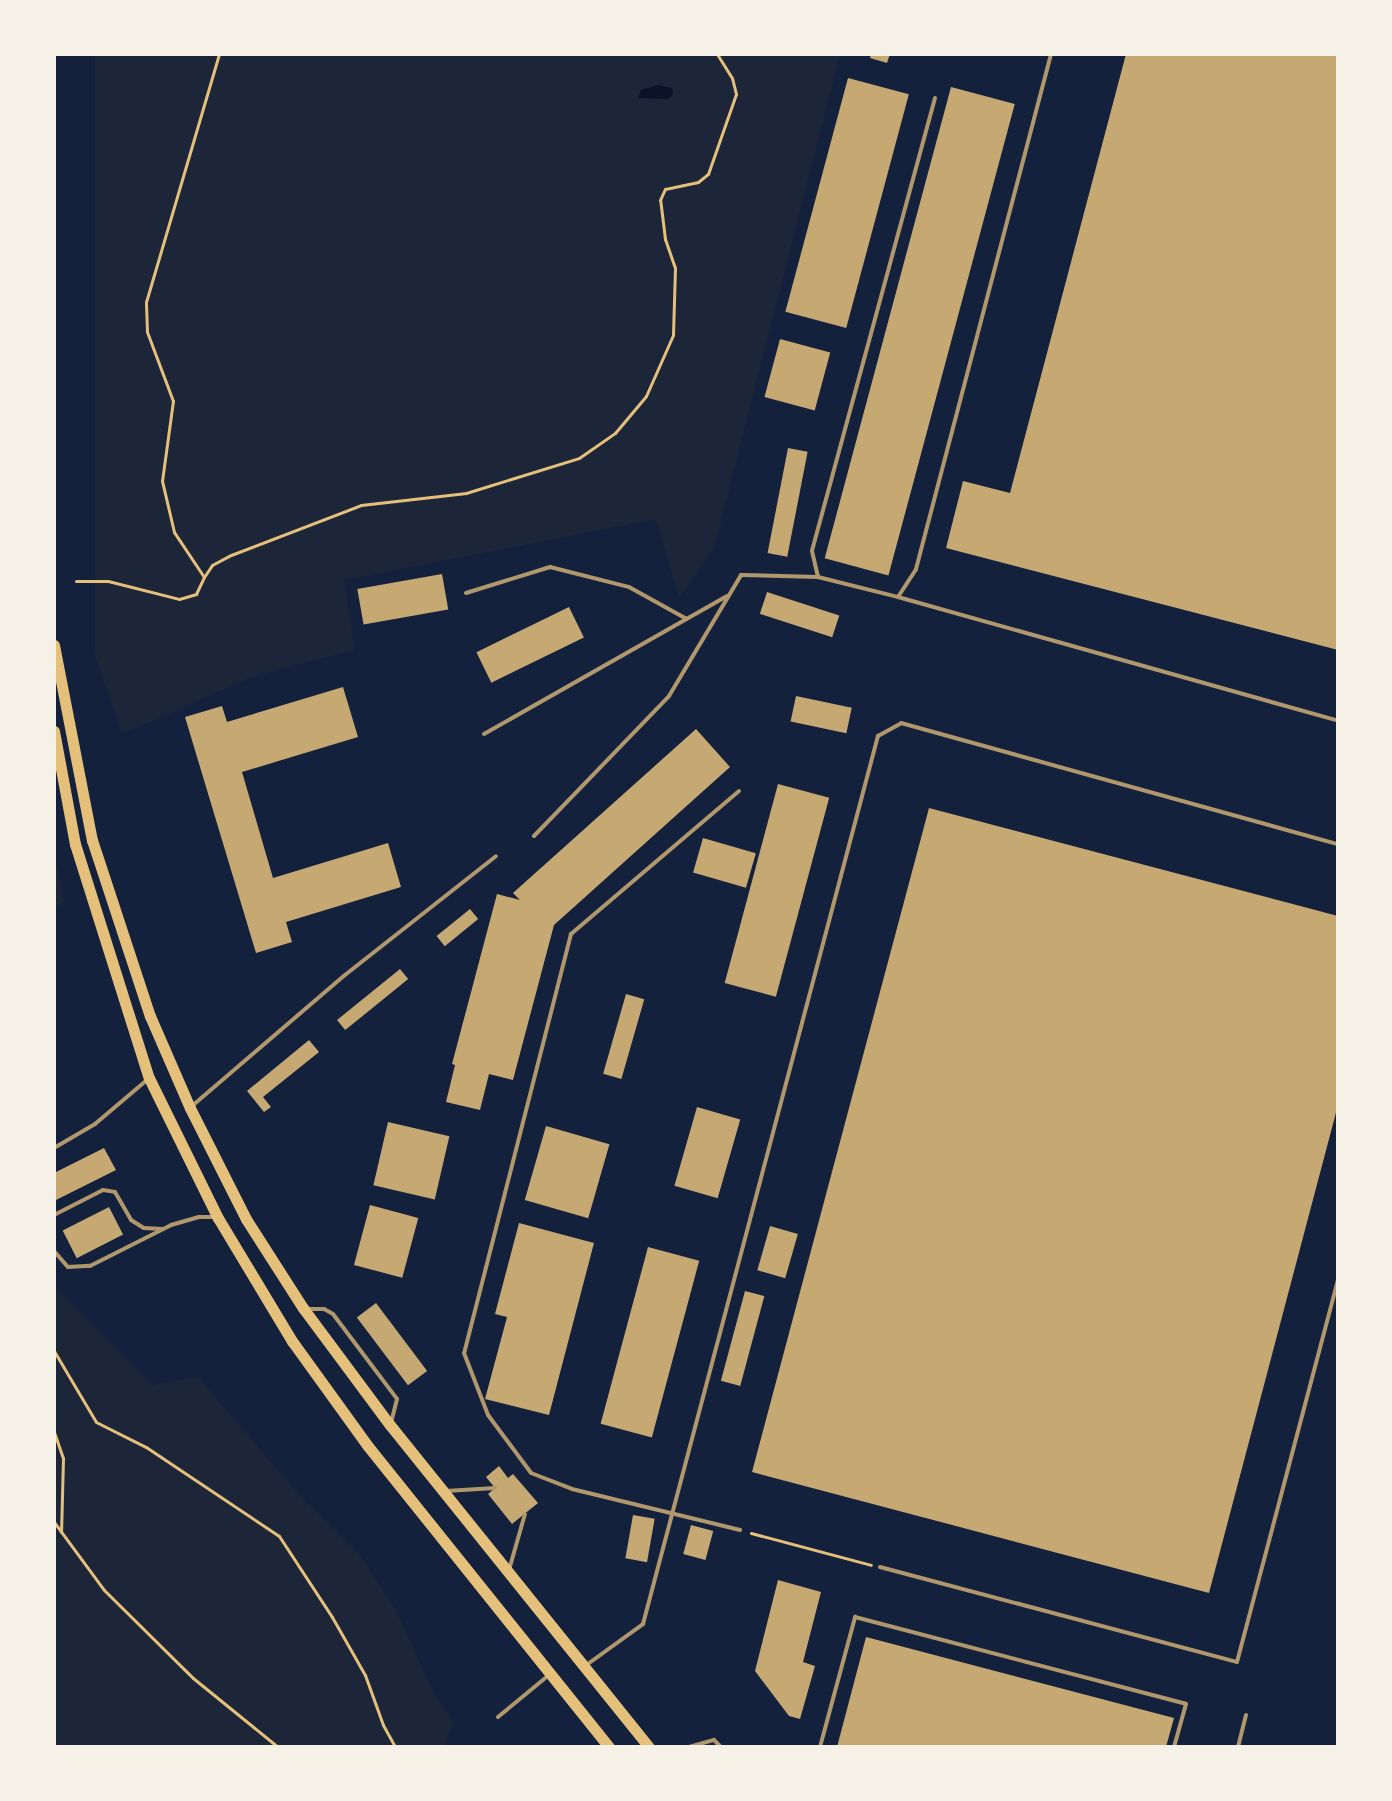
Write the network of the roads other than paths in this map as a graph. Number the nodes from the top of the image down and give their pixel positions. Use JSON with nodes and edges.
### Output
{"nodes":[{"id":1,"x":1051,"y":54,"type":"edge"},
{"id":2,"x":935,"y":98,"type":"dead end"},
{"id":3,"x":818,"y":577,"type":"junction"},
{"id":4,"x":466,"y":593,"type":"dead end"},
{"id":5,"x":729,"y":595,"type":"junction"},
{"id":6,"x":898,"y":597,"type":"junction"},
{"id":7,"x":687,"y":619,"type":"junction"},
{"id":8,"x":54,"y":645,"type":"edge"},
{"id":9,"x":1338,"y":721,"type":"edge"},
{"id":10,"x":54,"y":731,"type":"edge"},
{"id":11,"x":484,"y":734,"type":"dead end"},
{"id":12,"x":739,"y":791,"type":"dead end"},
{"id":13,"x":534,"y":836,"type":"dead end"},
{"id":14,"x":1338,"y":844,"type":"edge"},
{"id":15,"x":496,"y":856,"type":"dead end"},
{"id":16,"x":149,"y":1078,"type":"junction"},
{"id":17,"x":190,"y":1108,"type":"junction"},
{"id":18,"x":54,"y":1148,"type":"edge"},
{"id":19,"x":54,"y":1215,"type":"edge"},
{"id":20,"x":218,"y":1218,"type":"junction"},
{"id":21,"x":163,"y":1229,"type":"junction"},
{"id":22,"x":54,"y":1251,"type":"edge"},
{"id":23,"x":1338,"y":1279,"type":"edge"},
{"id":24,"x":303,"y":1308,"type":"junction"},
{"id":25,"x":390,"y":1425,"type":"junction"},
{"id":26,"x":495,"y":1488,"type":"dead end"},
{"id":27,"x":443,"y":1491,"type":"junction"},
{"id":28,"x":525,"y":1514,"type":"dead end"},
{"id":29,"x":672,"y":1514,"type":"junction"},
{"id":30,"x":740,"y":1530,"type":"road end"},
{"id":31,"x":880,"y":1567,"type":"road end"},
{"id":32,"x":508,"y":1572,"type":"junction"},
{"id":33,"x":584,"y":1666,"type":"junction"},
{"id":34,"x":551,"y":1674,"type":"junction"},
{"id":35,"x":1246,"y":1715,"type":"dead end"},
{"id":36,"x":498,"y":1717,"type":"dead end"},
{"id":37,"x":609,"y":1747,"type":"edge"},
{"id":38,"x":649,"y":1747,"type":"edge"},
{"id":39,"x":689,"y":1747,"type":"edge"},
{"id":40,"x":721,"y":1747,"type":"edge"},
{"id":41,"x":820,"y":1747,"type":"edge"},
{"id":42,"x":1174,"y":1747,"type":"edge"},
{"id":43,"x":1238,"y":1747,"type":"edge"}],
"edges":[{"from":1,"to":6,"type":"lane"},
{"from":2,"to":3,"type":"lane"},
{"from":3,"to":5,"type":"lane"},
{"from":3,"to":6,"type":"lane"},
{"from":4,"to":7,"type":"lane"},
{"from":5,"to":7,"type":"lane"},
{"from":5,"to":13,"type":"lane"},
{"from":6,"to":9,"type":"lane"},
{"from":7,"to":11,"type":"lane"},
{"from":8,"to":17,"type":"main road"},
{"from":10,"to":16,"type":"main road"},
{"from":12,"to":29,"type":"lane"},
{"from":14,"to":29,"type":"lane"},
{"from":15,"to":17,"type":"lane"},
{"from":16,"to":18,"type":"lane"},
{"from":16,"to":20,"type":"main road"},
{"from":17,"to":24,"type":"main road"},
{"from":19,"to":21,"type":"lane"},
{"from":20,"to":21,"type":"lane"},
{"from":20,"to":34,"type":"main road"},
{"from":21,"to":22,"type":"lane"},
{"from":23,"to":31,"type":"lane"},
{"from":24,"to":25,"type":"main road"},
{"from":24,"to":25,"type":"lane"},
{"from":25,"to":27,"type":"main road"},
{"from":26,"to":27,"type":"lane"},
{"from":27,"to":32,"type":"main road"},
{"from":28,"to":32,"type":"lane"},
{"from":29,"to":30,"type":"lane"},
{"from":29,"to":33,"type":"lane"},
{"from":32,"to":33,"type":"main road"},
{"from":33,"to":38,"type":"main road"},
{"from":34,"to":36,"type":"lane"},
{"from":34,"to":37,"type":"main road"},
{"from":35,"to":43,"type":"lane"},
{"from":39,"to":40,"type":"lane"},
{"from":41,"to":42,"type":"lane"}]}
